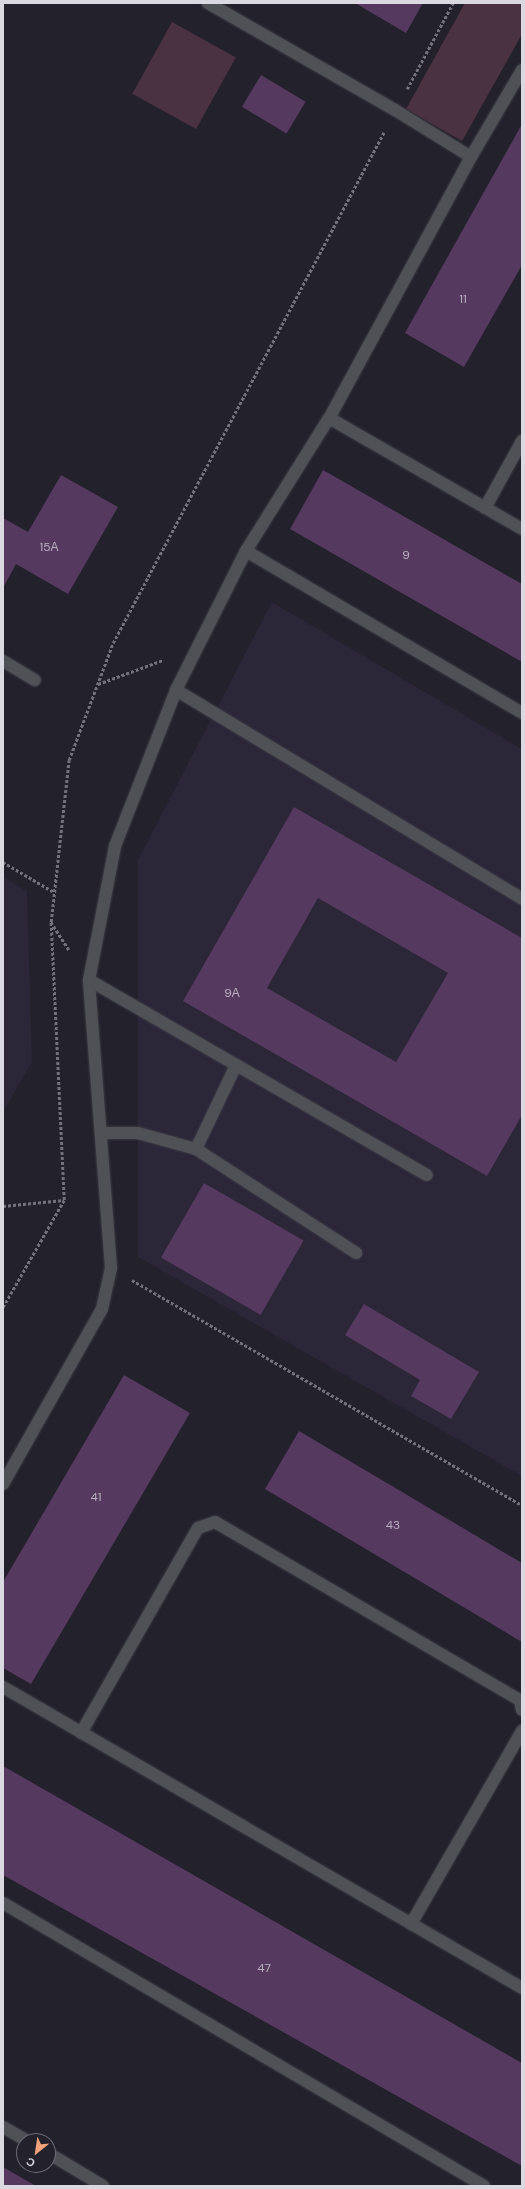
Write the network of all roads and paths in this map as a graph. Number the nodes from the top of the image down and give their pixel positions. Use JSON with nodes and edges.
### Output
{"nodes":[{"id":1,"x":208,"y":3,"type":"edge"},
{"id":2,"x":522,"y":70,"type":"edge"},
{"id":3,"x":471,"y":157,"type":"junction"},
{"id":4,"x":329,"y":418,"type":"junction"},
{"id":5,"x":522,"y":441,"type":"edge"},
{"id":6,"x":485,"y":508,"type":"junction"},
{"id":7,"x":522,"y":529,"type":"edge"},
{"id":8,"x":246,"y":551,"type":"junction"},
{"id":9,"x":197,"y":648,"type":"junction"},
{"id":10,"x":3,"y":661,"type":"edge"},
{"id":11,"x":35,"y":680,"type":"dead end"},
{"id":12,"x":98,"y":684,"type":"dead end"},
{"id":13,"x":176,"y":690,"type":"junction"},
{"id":14,"x":522,"y":714,"type":"edge"},
{"id":15,"x":3,"y":862,"type":"edge"},
{"id":16,"x":54,"y":892,"type":"dead end"},
{"id":17,"x":522,"y":899,"type":"edge"},
{"id":18,"x":89,"y":980,"type":"junction"},
{"id":19,"x":236,"y":1065,"type":"junction"},
{"id":20,"x":101,"y":1133,"type":"junction"},
{"id":21,"x":196,"y":1149,"type":"junction"},
{"id":22,"x":426,"y":1175,"type":"dead end"},
{"id":23,"x":64,"y":1200,"type":"dead end"},
{"id":24,"x":3,"y":1206,"type":"edge"},
{"id":25,"x":356,"y":1253,"type":"dead end"},
{"id":26,"x":111,"y":1268,"type":"junction"},
{"id":27,"x":3,"y":1484,"type":"edge"},
{"id":28,"x":522,"y":1505,"type":"edge"},
{"id":29,"x":3,"y":1688,"type":"edge"},
{"id":30,"x":522,"y":1710,"type":"edge"},
{"id":31,"x":522,"y":1731,"type":"edge"},
{"id":32,"x":81,"y":1733,"type":"junction"},
{"id":33,"x":3,"y":1903,"type":"edge"},
{"id":34,"x":412,"y":1924,"type":"junction"},
{"id":35,"x":522,"y":1988,"type":"edge"},
{"id":36,"x":3,"y":2126,"type":"edge"},
{"id":37,"x":16,"y":2134,"type":"edge"},
{"id":38,"x":56,"y":2158,"type":"edge"},
{"id":39,"x":103,"y":2186,"type":"edge"},
{"id":40,"x":484,"y":2186,"type":"edge"}],
"edges":[{"from":1,"to":3,"type":"lane"},
{"from":2,"to":3,"type":"lane"},
{"from":3,"to":4,"type":"lane"},
{"from":4,"to":6,"type":"lane"},
{"from":4,"to":8,"type":"lane"},
{"from":5,"to":6,"type":"lane"},
{"from":6,"to":7,"type":"lane"},
{"from":8,"to":9,"type":"lane"},
{"from":8,"to":14,"type":"lane"},
{"from":9,"to":12,"type":"path"},
{"from":9,"to":13,"type":"lane"},
{"from":10,"to":11,"type":"lane"},
{"from":13,"to":17,"type":"lane"},
{"from":13,"to":18,"type":"lane"},
{"from":15,"to":16,"type":"path"},
{"from":18,"to":19,"type":"lane"},
{"from":18,"to":20,"type":"lane"},
{"from":19,"to":21,"type":"lane"},
{"from":19,"to":22,"type":"lane"},
{"from":20,"to":21,"type":"lane"},
{"from":20,"to":26,"type":"lane"},
{"from":21,"to":25,"type":"lane"},
{"from":23,"to":24,"type":"path"},
{"from":26,"to":27,"type":"lane"},
{"from":26,"to":28,"type":"path"},
{"from":29,"to":32,"type":"lane"},
{"from":30,"to":32,"type":"lane"},
{"from":31,"to":34,"type":"lane"},
{"from":32,"to":34,"type":"lane"},
{"from":33,"to":40,"type":"lane"},
{"from":34,"to":35,"type":"lane"},
{"from":36,"to":37,"type":"lane"},
{"from":38,"to":39,"type":"lane"}]}
